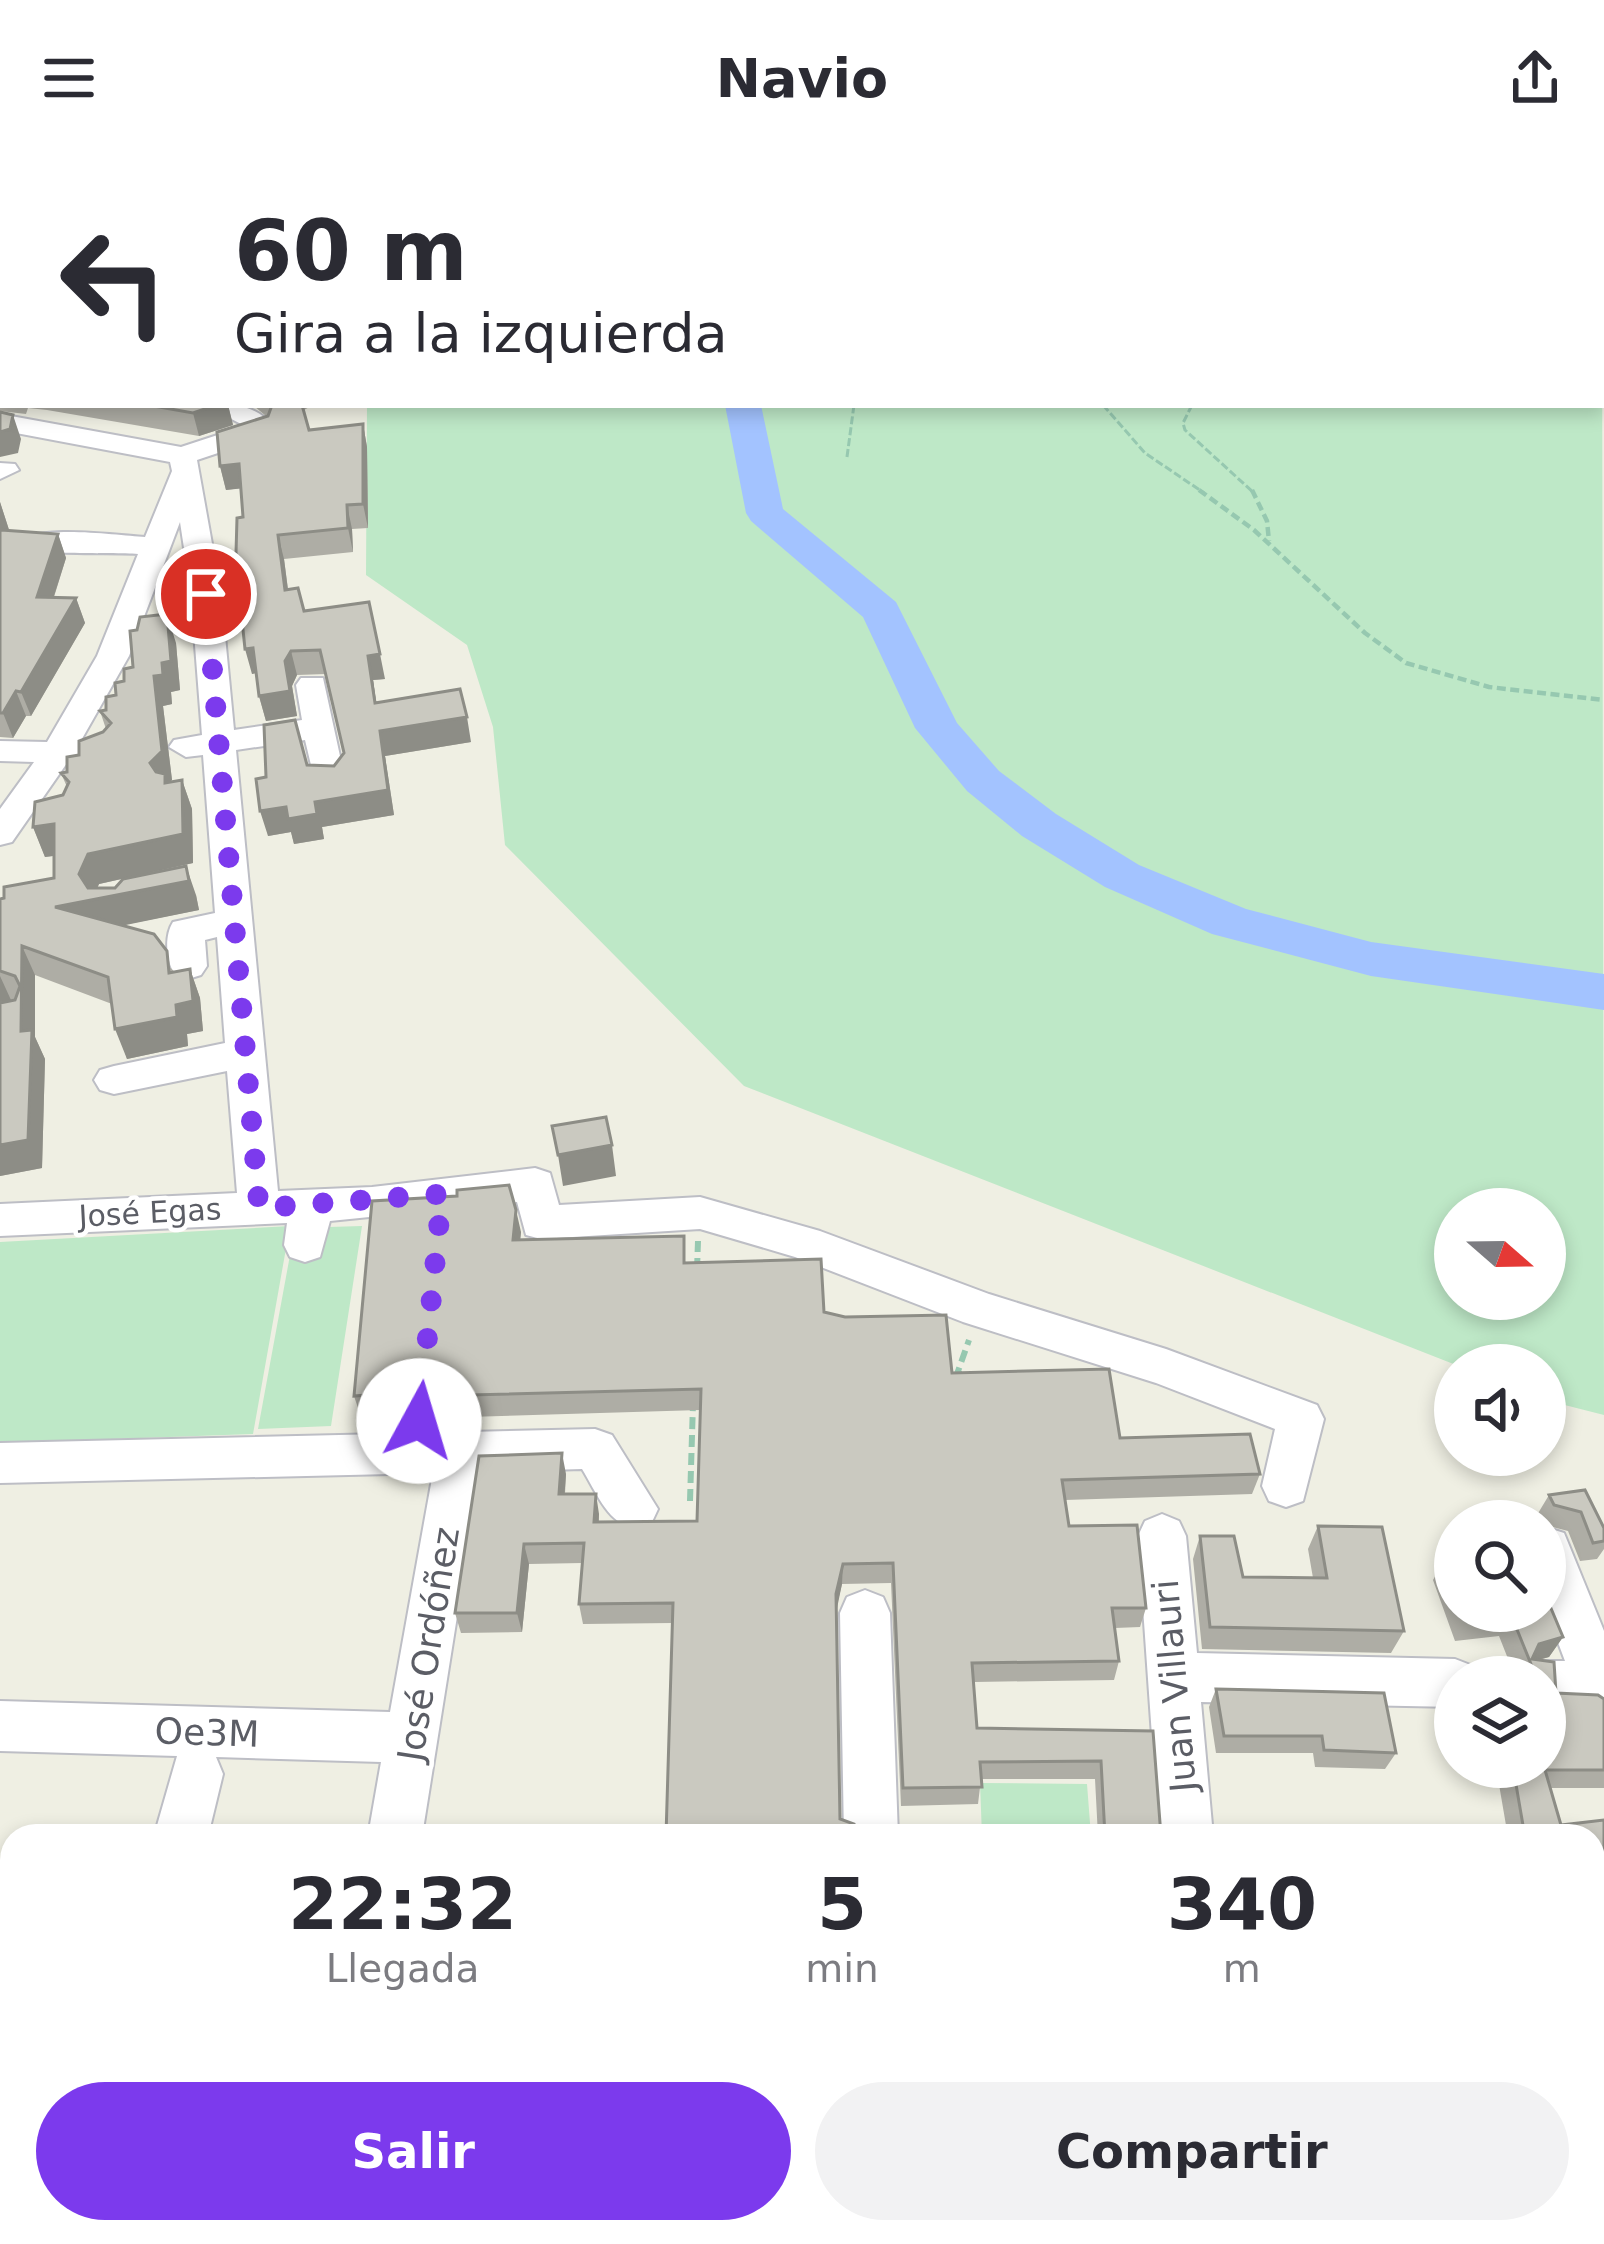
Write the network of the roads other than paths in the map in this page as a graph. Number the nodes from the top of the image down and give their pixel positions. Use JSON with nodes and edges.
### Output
{"nodes":[{"id":1,"x":226,"y":408,"type":"edge"},
{"id":2,"x":0,"y":422,"type":"edge"},
{"id":3,"x":295,"y":428,"type":"edge"},
{"id":4,"x":262,"y":429,"type":"junction"},
{"id":5,"x":184,"y":464,"type":"junction"},
{"id":6,"x":26,"y":545,"type":"edge"},
{"id":7,"x":157,"y":548,"type":"junction"},
{"id":8,"x":206,"y":594,"type":"junction"},
{"id":9,"x":132,"y":612,"type":"junction"},
{"id":10,"x":89,"y":624,"type":"dead end"},
{"id":11,"x":312,"y":685,"type":"dead end"},
{"id":12,"x":318,"y":728,"type":"junction"},
{"id":13,"x":78,"y":745,"type":"edge"},
{"id":14,"x":0,"y":751,"type":"edge"},
{"id":15,"x":203,"y":777,"type":"junction"},
{"id":16,"x":328,"y":779,"type":"edge"},
{"id":17,"x":232,"y":917,"type":"junction"},
{"id":18,"x":236,"y":965,"type":"junction"},
{"id":19,"x":244,"y":1053,"type":"junction"},
{"id":20,"x":115,"y":1080,"type":"dead end"},
{"id":21,"x":259,"y":1208,"type":"junction"},
{"id":22,"x":0,"y":1220,"type":"edge"},
{"id":23,"x":460,"y":1451,"type":"junction"},
{"id":24,"x":0,"y":1463,"type":"edge"},
{"id":25,"x":1286,"y":1486,"type":"dead end"},
{"id":26,"x":634,"y":1509,"type":"dead end"},
{"id":27,"x":1162,"y":1536,"type":"dead end"},
{"id":28,"x":1566,"y":1575,"type":"edge"},
{"id":29,"x":1586,"y":1604,"type":"edge"},
{"id":30,"x":865,"y":1613,"type":"dead end"},
{"id":31,"x":1173,"y":1676,"type":"junction"},
{"id":32,"x":1434,"y":1682,"type":"edge"},
{"id":33,"x":1566,"y":1688,"type":"edge"},
{"id":34,"x":1602,"y":1692,"type":"edge"},
{"id":35,"x":0,"y":1726,"type":"edge"},
{"id":36,"x":413,"y":1738,"type":"junction"},
{"id":37,"x":196,"y":1774,"type":"dead end"},
{"id":38,"x":185,"y":1824,"type":"edge"},
{"id":39,"x":397,"y":1824,"type":"edge"},
{"id":40,"x":871,"y":1824,"type":"edge"},
{"id":41,"x":1185,"y":1824,"type":"edge"}],
"edges":[{"from":1,"to":4,"type":"street"},
{"from":2,"to":5,"type":"street"},
{"from":3,"to":4,"type":"street"},
{"from":4,"to":5,"type":"street"},
{"from":5,"to":7,"type":"street"},
{"from":5,"to":8,"type":"street"},
{"from":6,"to":7,"type":"street"},
{"from":7,"to":9,"type":"street"},
{"from":8,"to":9,"type":"street"},
{"from":8,"to":15,"type":"street"},
{"from":9,"to":10,"type":"street"},
{"from":9,"to":13,"type":"street"},
{"from":11,"to":12,"type":"street"},
{"from":12,"to":15,"type":"street"},
{"from":12,"to":16,"type":"street"},
{"from":13,"to":14,"type":"street"},
{"from":15,"to":17,"type":"street"},
{"from":17,"to":18,"type":"street"},
{"from":17,"to":18,"type":"street"},
{"from":18,"to":19,"type":"street"},
{"from":19,"to":20,"type":"street"},
{"from":19,"to":21,"type":"street"},
{"from":21,"to":22,"type":"street","name":"José Egas"},
{"from":21,"to":25,"type":"street","name":"José Egas"},
{"from":23,"to":24,"type":"street"},
{"from":23,"to":26,"type":"street"},
{"from":23,"to":36,"type":"street","name":"José Ordóñez"},
{"from":27,"to":31,"type":"street","name":"Juan Villauri"},
{"from":28,"to":29,"type":"street"},
{"from":29,"to":34,"type":"street"},
{"from":30,"to":40,"type":"street"},
{"from":31,"to":32,"type":"street"},
{"from":31,"to":41,"type":"street","name":"Juan Villauri"},
{"from":33,"to":34,"type":"street"},
{"from":35,"to":36,"type":"street","name":"Oe3M"},
{"from":36,"to":39,"type":"street","name":"José Ordóñez"},
{"from":37,"to":38,"type":"street"}]}
